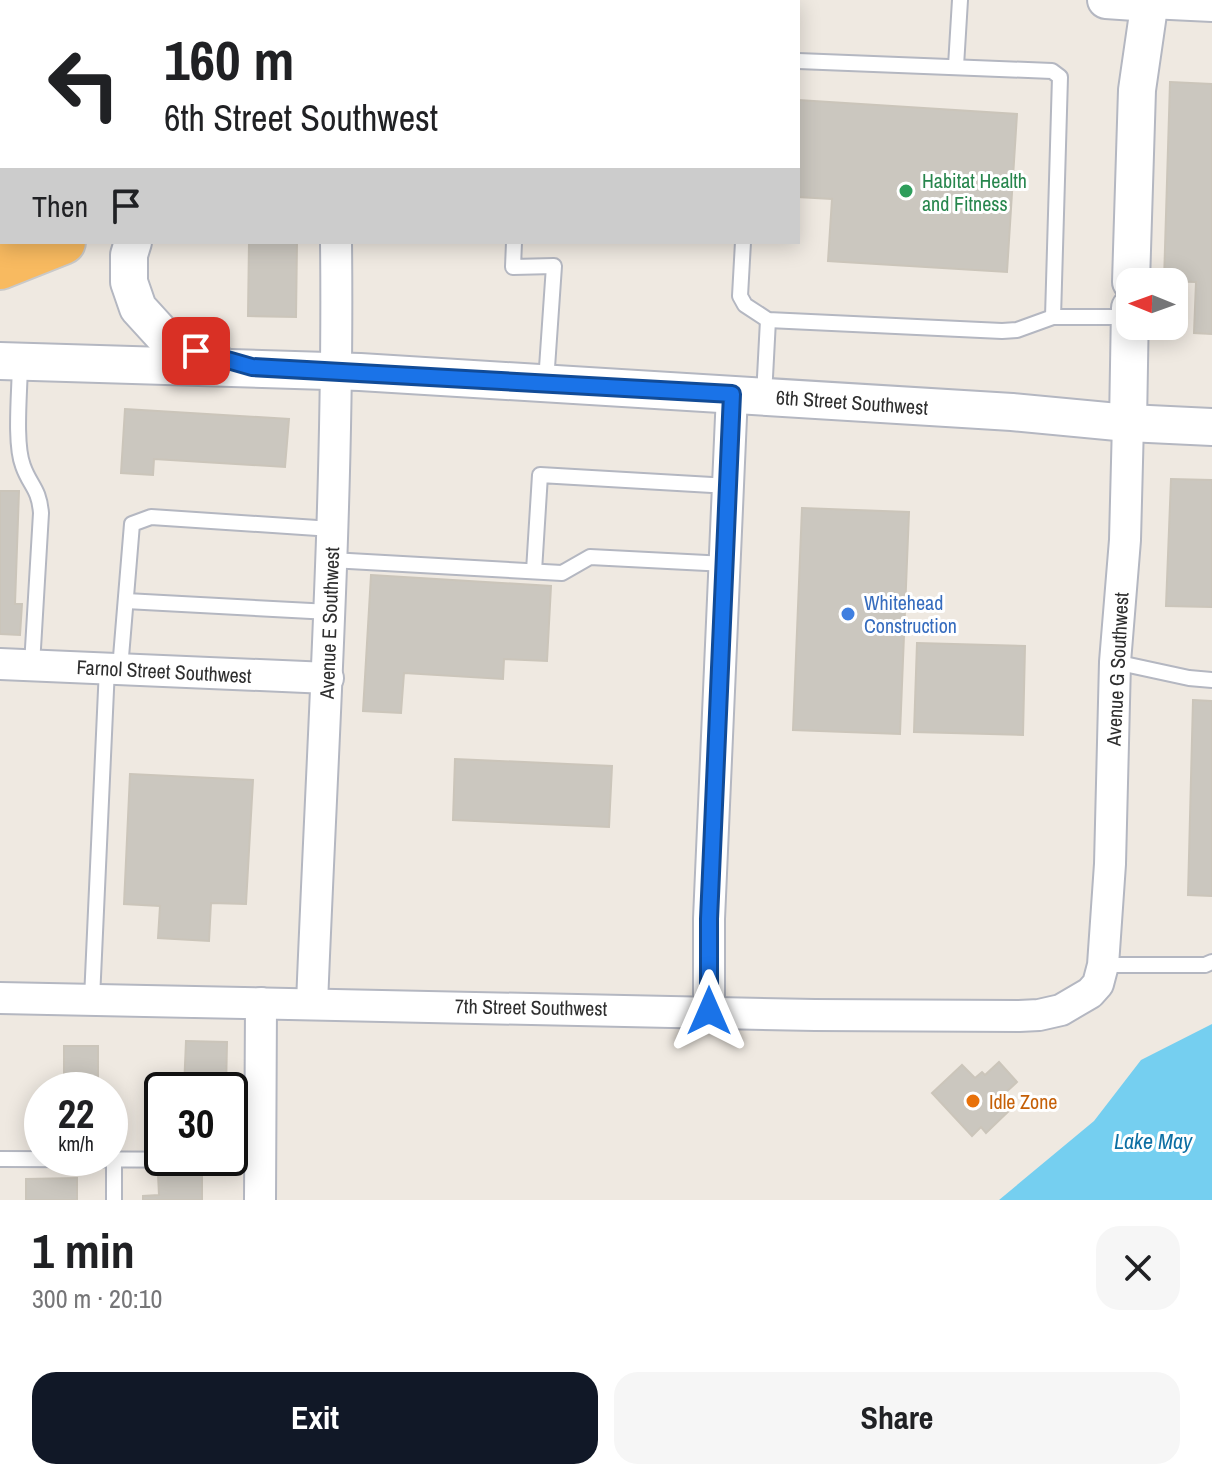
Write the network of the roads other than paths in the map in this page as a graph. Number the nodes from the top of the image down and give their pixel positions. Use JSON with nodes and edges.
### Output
{"nodes":[{"id":1,"x":960,"y":0,"type":"edge"},
{"id":2,"x":1106,"y":0,"type":"edge"},
{"id":3,"x":1150,"y":1,"type":"edge"},
{"id":4,"x":1212,"y":6,"type":"edge"},
{"id":5,"x":800,"y":61,"type":"edge"},
{"id":6,"x":956,"y":66,"type":"junction"},
{"id":7,"x":58,"y":244,"type":"edge"},
{"id":8,"x":132,"y":244,"type":"edge"},
{"id":9,"x":336,"y":244,"type":"edge"},
{"id":10,"x":514,"y":244,"type":"edge"},
{"id":11,"x":743,"y":244,"type":"edge"},
{"id":12,"x":0,"y":267,"type":"edge"},
{"id":13,"x":1131,"y":268,"type":"edge"},
{"id":14,"x":1053,"y":317,"type":"junction"},
{"id":15,"x":1116,"y":317,"type":"edge"},
{"id":16,"x":768,"y":320,"type":"junction"},
{"id":17,"x":1130,"y":340,"type":"edge"},
{"id":18,"x":10,"y":361,"type":"edge"},
{"id":19,"x":252,"y":367,"type":"junction"},
{"id":20,"x":338,"y":371,"type":"junction"},
{"id":21,"x":546,"y":383,"type":"junction"},
{"id":22,"x":748,"y":395,"type":"junction"},
{"id":23,"x":1128,"y":423,"type":"junction"},
{"id":24,"x":1212,"y":427,"type":"edge"},
{"id":25,"x":729,"y":486,"type":"junction"},
{"id":26,"x":332,"y":529,"type":"junction"},
{"id":27,"x":331,"y":560,"type":"junction"},
{"id":28,"x":726,"y":564,"type":"junction"},
{"id":29,"x":534,"y":571,"type":"junction"},
{"id":30,"x":126,"y":601,"type":"junction"},
{"id":31,"x":330,"y":612,"type":"junction"},
{"id":32,"x":1115,"y":662,"type":"junction"},
{"id":33,"x":0,"y":664,"type":"edge"},
{"id":34,"x":32,"y":665,"type":"junction"},
{"id":35,"x":114,"y":669,"type":"junction"},
{"id":36,"x":328,"y":678,"type":"junction"},
{"id":37,"x":1212,"y":680,"type":"edge"},
{"id":38,"x":1212,"y":962,"type":"edge"},
{"id":39,"x":1103,"y":965,"type":"junction"},
{"id":40,"x":0,"y":998,"type":"edge"},
{"id":41,"x":92,"y":999,"type":"junction"},
{"id":42,"x":261,"y":1003,"type":"junction"},
{"id":43,"x":312,"y":1004,"type":"junction"},
{"id":44,"x":1061,"y":1010,"type":"joint"},
{"id":45,"x":709,"y":1011,"type":"junction"},
{"id":46,"x":0,"y":1159,"type":"edge"},
{"id":47,"x":24,"y":1159,"type":"edge"},
{"id":48,"x":128,"y":1159,"type":"edge"},
{"id":49,"x":260,"y":1160,"type":"junction"},
{"id":50,"x":114,"y":1176,"type":"edge"},
{"id":51,"x":114,"y":1200,"type":"edge"},
{"id":52,"x":260,"y":1200,"type":"edge"}],
"edges":[{"from":1,"to":6,"type":"lane"},
{"from":2,"to":3,"type":"street"},
{"from":3,"to":4,"type":"street"},
{"from":3,"to":13,"type":"street"},
{"from":5,"to":6,"type":"lane"},
{"from":6,"to":14,"type":"lane"},
{"from":7,"to":12,"type":"highway"},
{"from":8,"to":19,"type":"street","name":"6th Street Southwest"},
{"from":9,"to":20,"type":"street","name":"Avenue E Southwest"},
{"from":10,"to":21,"type":"lane"},
{"from":11,"to":16,"type":"lane"},
{"from":14,"to":15,"type":"lane"},
{"from":14,"to":16,"type":"lane"},
{"from":16,"to":22,"type":"lane"},
{"from":17,"to":23,"type":"street","name":"Avenue G Southwest"},
{"from":18,"to":19,"type":"street","name":"6th Street Southwest"},
{"from":18,"to":34,"type":"lane"},
{"from":19,"to":20,"type":"street","name":"6th Street Southwest"},
{"from":20,"to":21,"type":"street","name":"6th Street Southwest"},
{"from":20,"to":26,"type":"street","name":"Avenue E Southwest"},
{"from":21,"to":22,"type":"street","name":"6th Street Southwest"},
{"from":22,"to":23,"type":"street","name":"6th Street Southwest"},
{"from":22,"to":25,"type":"street"},
{"from":23,"to":24,"type":"street","name":"6th Street Southwest"},
{"from":23,"to":32,"type":"street","name":"Avenue G Southwest"},
{"from":25,"to":28,"type":"street"},
{"from":25,"to":29,"type":"lane"},
{"from":26,"to":27,"type":"street","name":"Avenue E Southwest"},
{"from":26,"to":30,"type":"lane"},
{"from":27,"to":29,"type":"lane"},
{"from":27,"to":31,"type":"street","name":"Avenue E Southwest"},
{"from":28,"to":29,"type":"lane"},
{"from":28,"to":45,"type":"street"},
{"from":30,"to":31,"type":"lane"},
{"from":30,"to":35,"type":"lane"},
{"from":31,"to":36,"type":"street","name":"Avenue E Southwest"},
{"from":32,"to":37,"type":"lane"},
{"from":32,"to":39,"type":"street","name":"Avenue G Southwest"},
{"from":33,"to":34,"type":"street","name":"Farnol Street Southwest"},
{"from":34,"to":35,"type":"street","name":"Farnol Street Southwest"},
{"from":35,"to":36,"type":"street","name":"Farnol Street Southwest"},
{"from":35,"to":41,"type":"lane"},
{"from":36,"to":43,"type":"street","name":"Avenue E Southwest"},
{"from":38,"to":39,"type":"lane"},
{"from":39,"to":44,"type":"street","name":"Avenue G Southwest"},
{"from":40,"to":41,"type":"street","name":"7th Street Southwest"},
{"from":41,"to":42,"type":"street","name":"7th Street Southwest"},
{"from":42,"to":43,"type":"street","name":"7th Street Southwest"},
{"from":42,"to":49,"type":"street"},
{"from":43,"to":45,"type":"street","name":"7th Street Southwest"},
{"from":44,"to":45,"type":"street","name":"7th Street Southwest"},
{"from":46,"to":47,"type":"lane"},
{"from":48,"to":49,"type":"lane"},
{"from":49,"to":52,"type":"street"},
{"from":50,"to":51,"type":"lane"}]}
